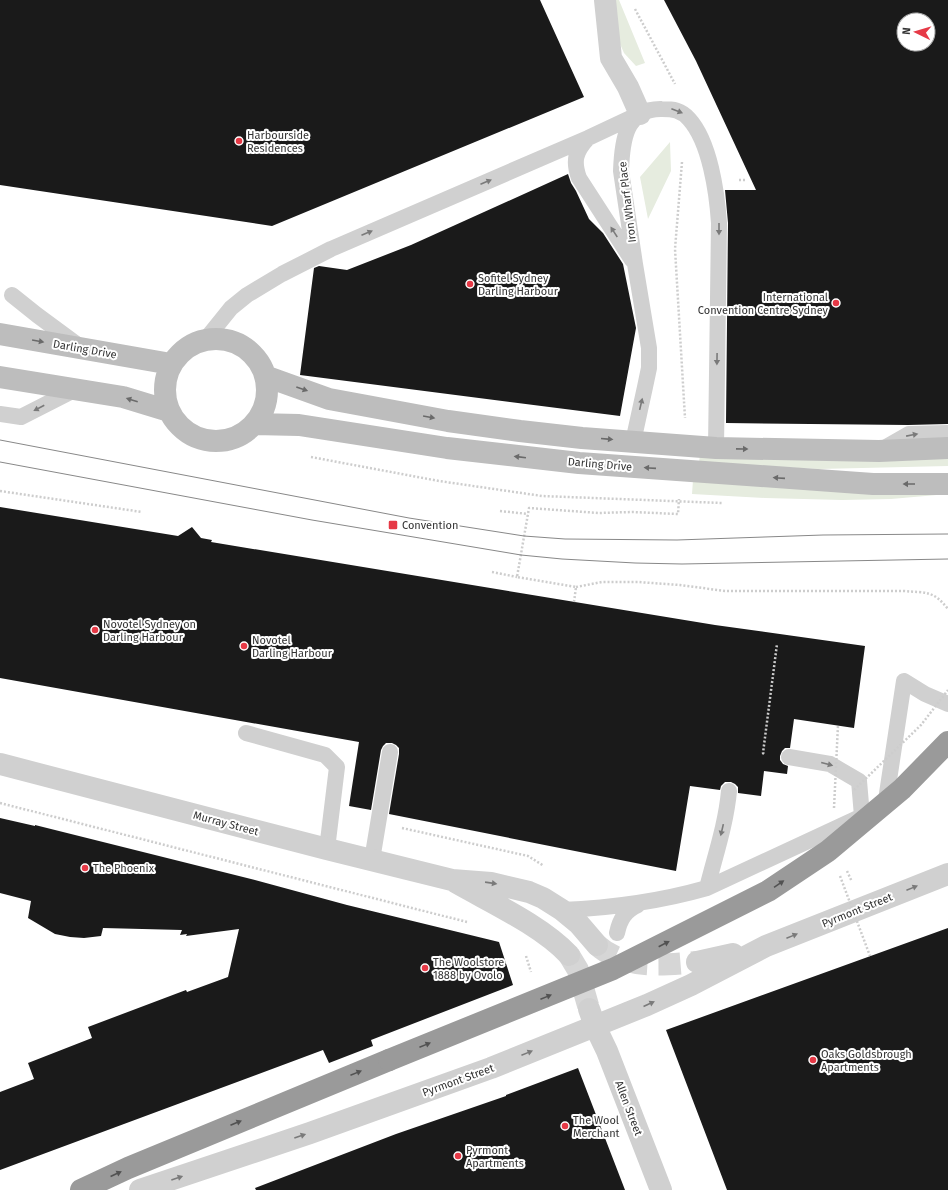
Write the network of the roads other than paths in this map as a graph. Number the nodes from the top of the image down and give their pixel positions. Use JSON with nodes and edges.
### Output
{"nodes":[{"id":1,"x":605,"y":0,"type":"edge"},
{"id":2,"x":640,"y":114,"type":"junction"},
{"id":3,"x":588,"y":138,"type":"junction"},
{"id":4,"x":635,"y":264,"type":"junction"},
{"id":5,"x":12,"y":295,"type":"dead end"},
{"id":6,"x":0,"y":334,"type":"edge"},
{"id":7,"x":206,"y":339,"type":"junction"},
{"id":8,"x":82,"y":348,"type":"junction"},
{"id":9,"x":171,"y":364,"type":"junction"},
{"id":10,"x":265,"y":376,"type":"junction"},
{"id":11,"x":0,"y":377,"type":"edge"},
{"id":12,"x":74,"y":390,"type":"junction"},
{"id":13,"x":169,"y":411,"type":"junction"},
{"id":14,"x":0,"y":414,"type":"edge"},
{"id":15,"x":254,"y":424,"type":"junction"},
{"id":16,"x":948,"y":433,"type":"edge"},
{"id":17,"x":633,"y":442,"type":"junction"},
{"id":18,"x":716,"y":448,"type":"junction"},
{"id":19,"x":948,"y":448,"type":"edge"},
{"id":20,"x":880,"y":451,"type":"junction"},
{"id":21,"x":948,"y":484,"type":"edge"},
{"id":22,"x":948,"y":704,"type":"edge"},
{"id":23,"x":246,"y":732,"type":"dead end"},
{"id":24,"x":948,"y":742,"type":"edge"},
{"id":25,"x":948,"y":751,"type":"edge"},
{"id":26,"x":390,"y":752,"type":"dead end"},
{"id":27,"x":794,"y":758,"type":"road end"},
{"id":28,"x":0,"y":764,"type":"edge"},
{"id":29,"x":729,"y":791,"type":"dead end"},
{"id":30,"x":886,"y":800,"type":"junction"},
{"id":31,"x":862,"y":816,"type":"junction"},
{"id":32,"x":326,"y":849,"type":"junction"},
{"id":33,"x":372,"y":860,"type":"junction"},
{"id":34,"x":948,"y":874,"type":"edge"},
{"id":35,"x":452,"y":880,"type":"junction"},
{"id":36,"x":707,"y":888,"type":"junction"},
{"id":37,"x":646,"y":902,"type":"junction"},
{"id":38,"x":562,"y":910,"type":"junction"},
{"id":39,"x":537,"y":929,"type":"junction"},
{"id":40,"x":617,"y":933,"type":"dead end"},
{"id":41,"x":597,"y":945,"type":"tunnel mouth"},
{"id":42,"x":766,"y":946,"type":"junction"},
{"id":43,"x":569,"y":955,"type":"tunnel mouth"},
{"id":44,"x":698,"y":962,"type":"tunnel mouth"},
{"id":45,"x":592,"y":1018,"type":"junction"},
{"id":46,"x":81,"y":1190,"type":"edge"},
{"id":47,"x":140,"y":1190,"type":"edge"},
{"id":48,"x":661,"y":1190,"type":"edge"}],
"edges":[{"from":1,"to":2,"type":"street"},
{"from":2,"to":3,"type":"lane"},
{"from":2,"to":4,"type":"lane","name":"Iron Wharf Place"},
{"from":2,"to":18,"type":"lane","one_way":true},
{"from":4,"to":3,"type":"lane","one_way":true},
{"from":7,"to":3,"type":"lane","one_way":true},
{"from":17,"to":4,"type":"lane","name":"Iron Wharf Place","one_way":true},
{"from":5,"to":8,"type":"lane"},
{"from":6,"to":8,"type":"street","name":"Darling Drive","one_way":true},
{"from":7,"to":9,"type":"street"},
{"from":7,"to":10,"type":"street"},
{"from":8,"to":9,"type":"street","name":"Darling Drive"},
{"from":9,"to":13,"type":"street"},
{"from":10,"to":15,"type":"street"},
{"from":10,"to":17,"type":"street","one_way":true},
{"from":11,"to":12,"type":"street"},
{"from":13,"to":12,"type":"street","one_way":true},
{"from":12,"to":14,"type":"lane","one_way":true},
{"from":13,"to":15,"type":"street"},
{"from":21,"to":15,"type":"street","name":"Darling Drive","one_way":true},
{"from":20,"to":16,"type":"lane","one_way":true},
{"from":17,"to":18,"type":"street"},
{"from":18,"to":20,"type":"street","one_way":true},
{"from":19,"to":20,"type":"street"},
{"from":22,"to":30,"type":"lane"},
{"from":23,"to":32,"type":"lane"},
{"from":46,"to":24,"type":"highway","one_way":true,"bridge":true},
{"from":25,"to":30,"type":"lane"},
{"from":26,"to":33,"type":"lane"},
{"from":27,"to":31,"type":"lane","one_way":true},
{"from":28,"to":32,"type":"street","name":"Murray Street"},
{"from":29,"to":36,"type":"lane","one_way":true},
{"from":30,"to":31,"type":"lane"},
{"from":31,"to":36,"type":"lane"},
{"from":32,"to":33,"type":"street","name":"Murray Street"},
{"from":33,"to":35,"type":"street","name":"Murray Street"},
{"from":42,"to":34,"type":"street","name":"Pyrmont Street","one_way":true},
{"from":35,"to":38,"type":"street","name":"Murray Street","one_way":true},
{"from":35,"to":39,"type":"street","name":"Murray Street"},
{"from":36,"to":37,"type":"lane"},
{"from":37,"to":38,"type":"lane"},
{"from":37,"to":40,"type":"lane"},
{"from":38,"to":39,"type":"street"},
{"from":38,"to":41,"type":"street","name":"Murray Street"},
{"from":39,"to":43,"type":"street","name":"Murray Street"},
{"from":42,"to":44,"type":"street","name":"Pyrmont Street"},
{"from":45,"to":42,"type":"street","name":"Pyrmont Street","one_way":true},
{"from":47,"to":45,"type":"street","name":"Pyrmont Street","one_way":true},
{"from":45,"to":48,"type":"street","name":"Allen Street"}]}
